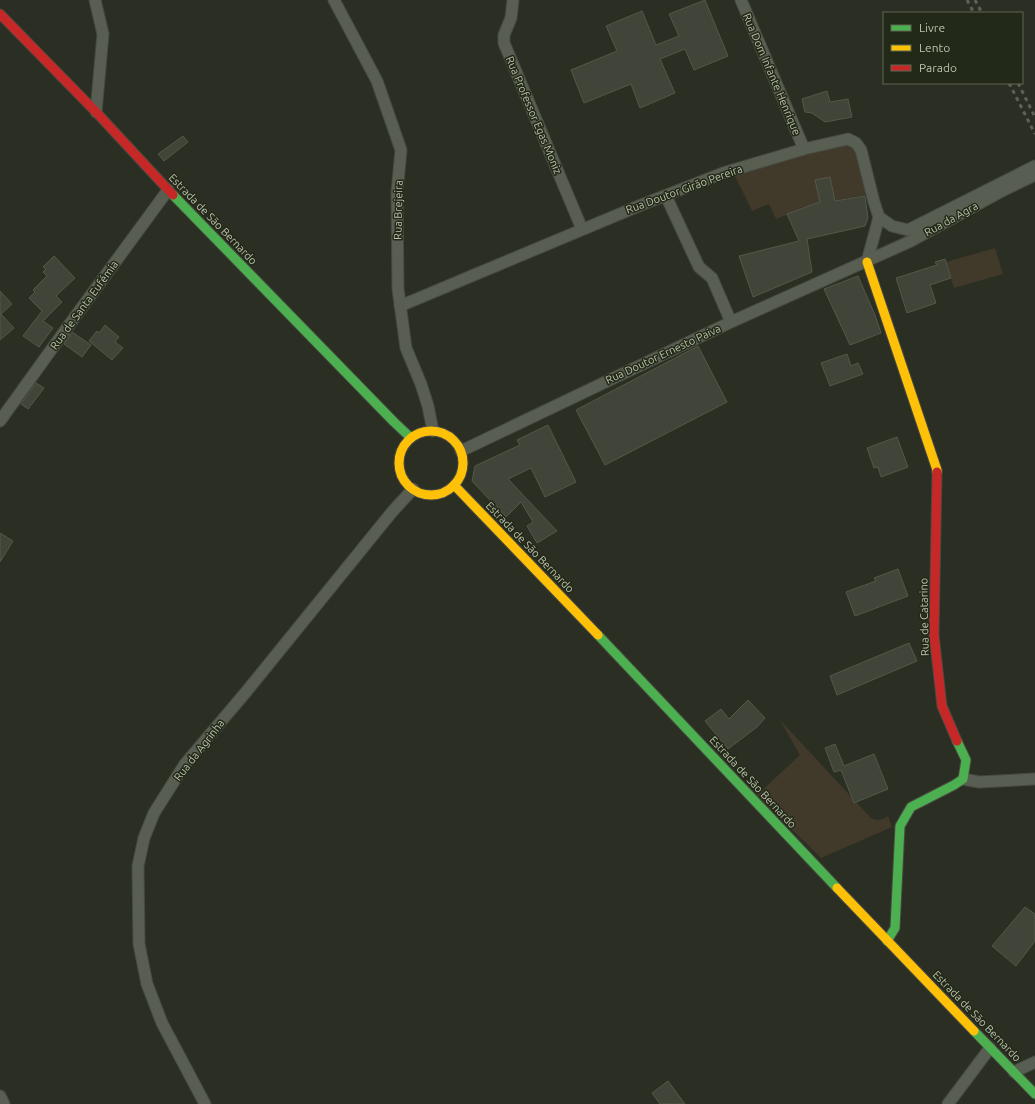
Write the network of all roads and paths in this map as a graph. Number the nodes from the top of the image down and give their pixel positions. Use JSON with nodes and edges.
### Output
{"nodes":[{"id":1,"x":95,"y":0,"type":"edge"},
{"id":2,"x":334,"y":0,"type":"edge"},
{"id":3,"x":513,"y":0,"type":"edge"},
{"id":4,"x":741,"y":0,"type":"edge"},
{"id":5,"x":0,"y":14,"type":"edge"},
{"id":6,"x":96,"y":112,"type":"junction"},
{"id":7,"x":804,"y":149,"type":"junction"},
{"id":8,"x":1035,"y":166,"type":"edge"},
{"id":9,"x":1035,"y":175,"type":"edge"},
{"id":10,"x":998,"y":189,"type":"junction"},
{"id":11,"x":168,"y":190,"type":"junction"},
{"id":12,"x":666,"y":196,"type":"junction"},
{"id":13,"x":880,"y":217,"type":"junction"},
{"id":14,"x":582,"y":229,"type":"junction"},
{"id":15,"x":867,"y":262,"type":"junction"},
{"id":16,"x":400,"y":306,"type":"junction"},
{"id":17,"x":731,"y":322,"type":"junction"},
{"id":18,"x":0,"y":421,"type":"edge"},
{"id":19,"x":433,"y":431,"type":"junction"},
{"id":20,"x":412,"y":438,"type":"junction"},
{"id":21,"x":461,"y":450,"type":"junction"},
{"id":22,"x":454,"y":485,"type":"junction"},
{"id":23,"x":413,"y":489,"type":"junction"},
{"id":24,"x":963,"y":779,"type":"junction"},
{"id":25,"x":1035,"y":779,"type":"edge"},
{"id":26,"x":887,"y":941,"type":"junction"},
{"id":27,"x":990,"y":1048,"type":"junction"},
{"id":28,"x":1035,"y":1062,"type":"edge"},
{"id":29,"x":1014,"y":1072,"type":"junction"},
{"id":30,"x":1035,"y":1094,"type":"edge"},
{"id":31,"x":0,"y":1096,"type":"edge"},
{"id":32,"x":4,"y":1104,"type":"edge"},
{"id":33,"x":205,"y":1104,"type":"edge"},
{"id":34,"x":948,"y":1104,"type":"edge"}],
"edges":[{"from":1,"to":6,"type":"street"},
{"from":2,"to":16,"type":"street","name":"Rua Brejeira"},
{"from":3,"to":14,"type":"street","name":"Rua Professor Egas Moniz"},
{"from":4,"to":7,"type":"street","name":"Rua Dom Infante Henrique"},
{"from":5,"to":6,"type":"main road","name":"Estrada de São Bernardo"},
{"from":6,"to":11,"type":"main road","name":"Estrada de São Bernardo"},
{"from":7,"to":12,"type":"street","name":"Rua Doutor Girão Pereira"},
{"from":7,"to":13,"type":"street","name":"Rua Doutor Girão Pereira"},
{"from":8,"to":10,"type":"street","name":"Rua da Agra"},
{"from":9,"to":10,"type":"street","name":"Rua da Agra"},
{"from":10,"to":13,"type":"street","name":"Rua da Agra"},
{"from":10,"to":15,"type":"street","name":"Rua da Agra"},
{"from":11,"to":18,"type":"street","name":"Rua de Santa Eufémia"},
{"from":11,"to":20,"type":"main road","name":"Estrada de São Bernardo"},
{"from":12,"to":14,"type":"street","name":"Rua Doutor Girão Pereira"},
{"from":12,"to":17,"type":"street"},
{"from":13,"to":15,"type":"street"},
{"from":14,"to":16,"type":"street","name":"Rua Doutor Girão Pereira"},
{"from":15,"to":17,"type":"street","name":"Rua Doutor Ernesto Paiva"},
{"from":15,"to":24,"type":"main road","name":"Rua de Catarino"},
{"from":16,"to":19,"type":"street","name":"Rua Brejeira"},
{"from":17,"to":21,"type":"street","name":"Rua Doutor Ernesto Paiva"},
{"from":19,"to":20,"type":"main road"},
{"from":19,"to":21,"type":"main road"},
{"from":20,"to":23,"type":"main road"},
{"from":21,"to":22,"type":"main road"},
{"from":22,"to":23,"type":"main road"},
{"from":22,"to":26,"type":"main road","name":"Estrada de São Bernardo"},
{"from":23,"to":33,"type":"street","name":"Rua da Agrinha"},
{"from":24,"to":25,"type":"street"},
{"from":24,"to":26,"type":"main road"},
{"from":26,"to":27,"type":"main road","name":"Estrada de São Bernardo"},
{"from":27,"to":29,"type":"main road","name":"Estrada de São Bernardo"},
{"from":27,"to":34,"type":"street"},
{"from":28,"to":29,"type":"street"},
{"from":29,"to":30,"type":"main road","name":"Estrada de São Bernardo"},
{"from":31,"to":32,"type":"street"}]}
